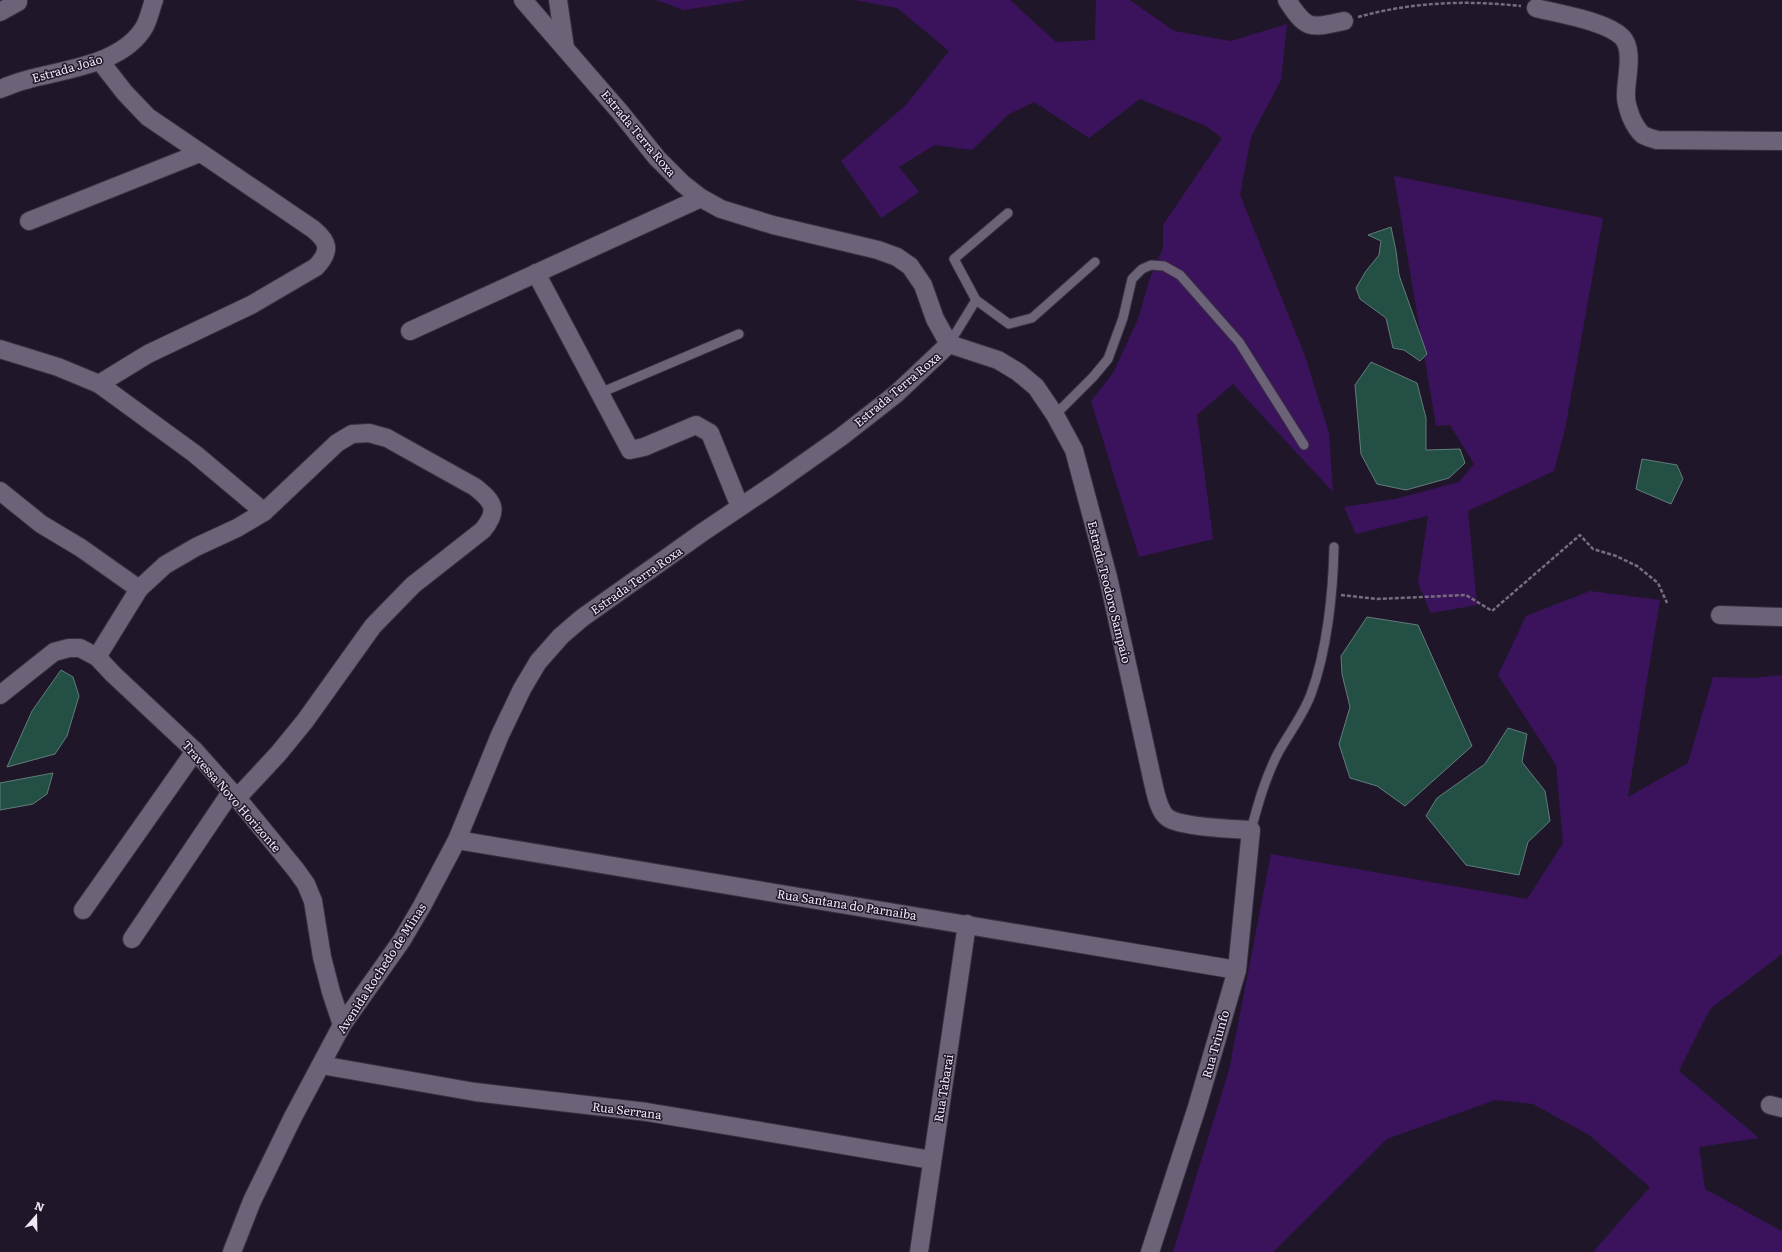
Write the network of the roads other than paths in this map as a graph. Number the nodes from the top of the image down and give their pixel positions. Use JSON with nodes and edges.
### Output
{"nodes":[{"id":1,"x":154,"y":0,"type":"edge"},
{"id":2,"x":523,"y":0,"type":"edge"},
{"id":3,"x":558,"y":0,"type":"edge"},
{"id":4,"x":1287,"y":0,"type":"edge"},
{"id":5,"x":18,"y":2,"type":"dead end"},
{"id":6,"x":1536,"y":8,"type":"road end"},
{"id":7,"x":0,"y":12,"type":"edge"},
{"id":8,"x":1344,"y":21,"type":"road end"},
{"id":9,"x":565,"y":48,"type":"junction"},
{"id":10,"x":100,"y":61,"type":"junction"},
{"id":11,"x":0,"y":89,"type":"edge"},
{"id":12,"x":1782,"y":141,"type":"edge"},
{"id":13,"x":200,"y":153,"type":"junction"},
{"id":14,"x":701,"y":198,"type":"junction"},
{"id":15,"x":1008,"y":213,"type":"dead end"},
{"id":16,"x":28,"y":221,"type":"dead end"},
{"id":17,"x":1095,"y":262,"type":"dead end"},
{"id":18,"x":536,"y":273,"type":"junction"},
{"id":19,"x":976,"y":300,"type":"junction"},
{"id":20,"x":410,"y":331,"type":"dead end"},
{"id":21,"x":739,"y":334,"type":"dead end"},
{"id":22,"x":949,"y":344,"type":"junction"},
{"id":23,"x":0,"y":349,"type":"edge"},
{"id":24,"x":99,"y":384,"type":"junction"},
{"id":25,"x":600,"y":393,"type":"junction"},
{"id":26,"x":1055,"y":415,"type":"junction"},
{"id":27,"x":1304,"y":445,"type":"dead end"},
{"id":28,"x":0,"y":491,"type":"edge"},
{"id":29,"x":740,"y":508,"type":"junction"},
{"id":30,"x":264,"y":512,"type":"junction"},
{"id":31,"x":1334,"y":547,"type":"dead end"},
{"id":32,"x":139,"y":589,"type":"junction"},
{"id":33,"x":1720,"y":615,"type":"dead end"},
{"id":34,"x":1782,"y":617,"type":"edge"},
{"id":35,"x":97,"y":657,"type":"junction"},
{"id":36,"x":538,"y":662,"type":"joint"},
{"id":37,"x":0,"y":695,"type":"edge"},
{"id":38,"x":195,"y":750,"type":"junction"},
{"id":39,"x":234,"y":795,"type":"junction"},
{"id":40,"x":1251,"y":830,"type":"junction"},
{"id":41,"x":457,"y":840,"type":"junction"},
{"id":42,"x":83,"y":910,"type":"dead end"},
{"id":43,"x":967,"y":924,"type":"junction"},
{"id":44,"x":132,"y":939,"type":"dead end"},
{"id":45,"x":1237,"y":970,"type":"junction"},
{"id":46,"x":342,"y":1025,"type":"junction"},
{"id":47,"x":320,"y":1065,"type":"junction"},
{"id":48,"x":932,"y":1160,"type":"junction"},
{"id":49,"x":232,"y":1252,"type":"edge"},
{"id":50,"x":919,"y":1252,"type":"edge"},
{"id":51,"x":1150,"y":1252,"type":"edge"}],
"edges":[{"from":1,"to":10,"type":"street","name":"Estrada João"},
{"from":2,"to":9,"type":"street","name":"Estrada Terra Roxa"},
{"from":3,"to":9,"type":"street"},
{"from":4,"to":8,"type":"street"},
{"from":5,"to":7,"type":"street"},
{"from":6,"to":12,"type":"street"},
{"from":9,"to":14,"type":"street","name":"Estrada Terra Roxa"},
{"from":10,"to":11,"type":"street","name":"Estrada João"},
{"from":10,"to":13,"type":"street"},
{"from":13,"to":16,"type":"street"},
{"from":13,"to":24,"type":"street"},
{"from":14,"to":18,"type":"street"},
{"from":14,"to":22,"type":"street","name":"Estrada Terra Roxa"},
{"from":15,"to":19,"type":"lane"},
{"from":17,"to":19,"type":"lane"},
{"from":18,"to":20,"type":"street"},
{"from":18,"to":25,"type":"street"},
{"from":19,"to":22,"type":"lane"},
{"from":21,"to":25,"type":"lane"},
{"from":22,"to":26,"type":"street","name":"Estrada Teodoro Sampaio"},
{"from":22,"to":29,"type":"street","name":"Estrada Terra Roxa"},
{"from":23,"to":24,"type":"street"},
{"from":24,"to":30,"type":"street"},
{"from":25,"to":29,"type":"street"},
{"from":26,"to":27,"type":"lane"},
{"from":26,"to":40,"type":"street","name":"Estrada Teodoro Sampaio"},
{"from":28,"to":32,"type":"street"},
{"from":29,"to":36,"type":"street","name":"Estrada Terra Roxa"},
{"from":30,"to":32,"type":"street"},
{"from":30,"to":39,"type":"street"},
{"from":31,"to":40,"type":"lane"},
{"from":32,"to":35,"type":"street"},
{"from":33,"to":34,"type":"street"},
{"from":35,"to":37,"type":"street","name":"Travessa Novo Horizonte"},
{"from":35,"to":38,"type":"street","name":"Travessa Novo Horizonte"},
{"from":36,"to":41,"type":"street","name":"Avenida Rochedo de Minas"},
{"from":38,"to":39,"type":"street","name":"Travessa Novo Horizonte"},
{"from":38,"to":42,"type":"street"},
{"from":39,"to":44,"type":"street"},
{"from":39,"to":46,"type":"street","name":"Travessa Novo Horizonte"},
{"from":40,"to":45,"type":"street","name":"Rua Triunfo"},
{"from":41,"to":43,"type":"street","name":"Rua Santana do Parnaiba"},
{"from":41,"to":46,"type":"street","name":"Avenida Rochedo de Minas"},
{"from":43,"to":45,"type":"street","name":"Rua Santana do Parnaiba"},
{"from":43,"to":48,"type":"street","name":"Rua Tabarai"},
{"from":45,"to":51,"type":"street","name":"Rua Triunfo"},
{"from":46,"to":47,"type":"street","name":"Avenida Rochedo de Minas"},
{"from":47,"to":48,"type":"street","name":"Rua Serrana"},
{"from":47,"to":49,"type":"street","name":"Avenida Rochedo de Minas"},
{"from":48,"to":50,"type":"street","name":"Rua Tabarai"}]}
